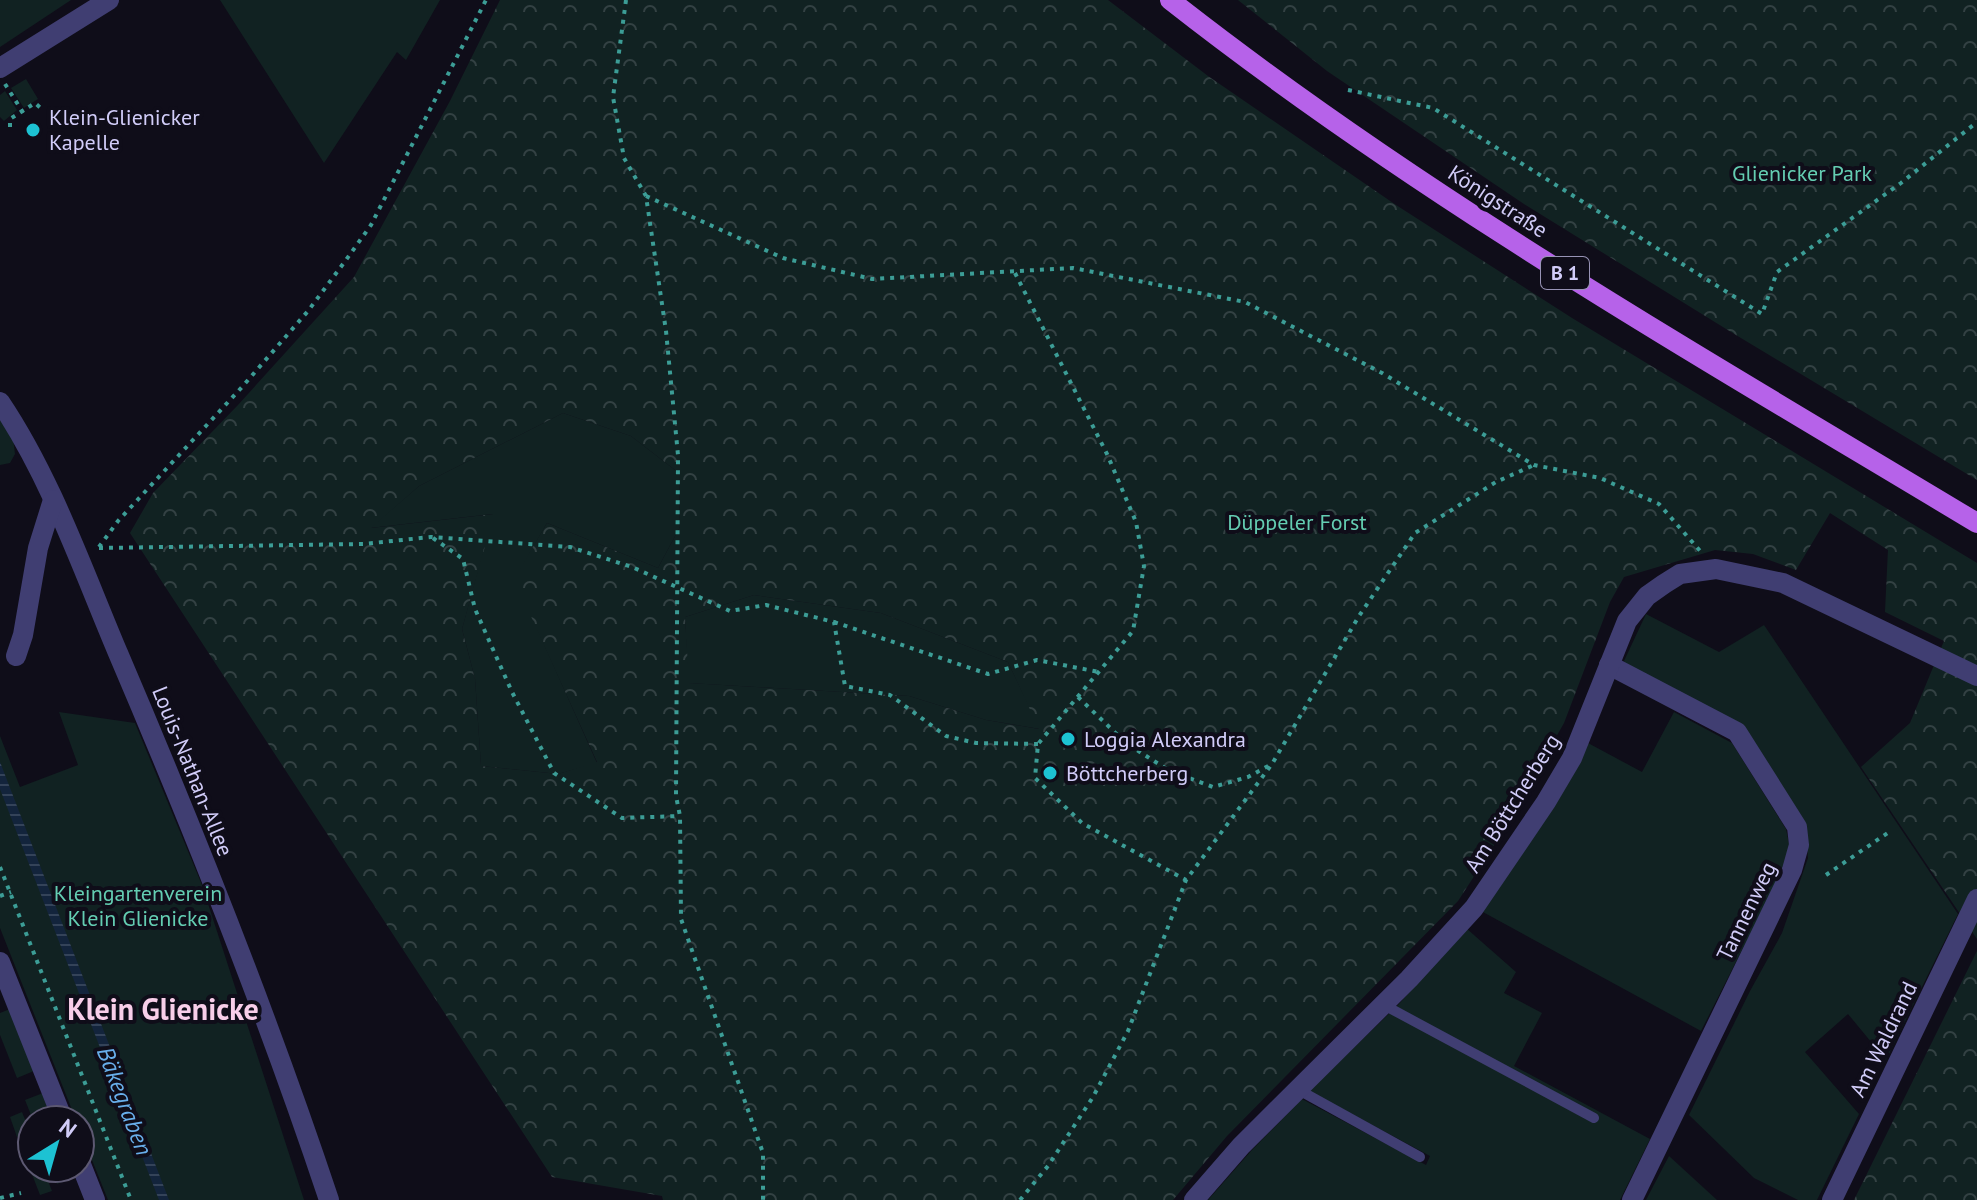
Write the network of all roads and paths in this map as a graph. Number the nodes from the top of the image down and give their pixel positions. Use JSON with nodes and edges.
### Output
{"nodes":[{"id":1,"x":109,"y":0,"type":"edge"},
{"id":2,"x":486,"y":0,"type":"edge"},
{"id":3,"x":626,"y":0,"type":"edge"},
{"id":4,"x":1170,"y":0,"type":"edge"},
{"id":5,"x":0,"y":68,"type":"edge"},
{"id":6,"x":0,"y":75,"type":"edge"},
{"id":7,"x":1348,"y":90,"type":"dead end"},
{"id":8,"x":43,"y":110,"type":"dead end"},
{"id":9,"x":23,"y":113,"type":"junction"},
{"id":10,"x":1977,"y":122,"type":"edge"},
{"id":11,"x":10,"y":127,"type":"dead end"},
{"id":12,"x":646,"y":196,"type":"junction"},
{"id":13,"x":1014,"y":272,"type":"junction"},
{"id":14,"x":0,"y":402,"type":"edge"},
{"id":15,"x":1534,"y":465,"type":"junction"},
{"id":16,"x":53,"y":500,"type":"junction"},
{"id":17,"x":1977,"y":523,"type":"edge"},
{"id":18,"x":431,"y":537,"type":"junction"},
{"id":19,"x":73,"y":548,"type":"junction"},
{"id":20,"x":99,"y":548,"type":"junction"},
{"id":21,"x":1716,"y":569,"type":"junction"},
{"id":22,"x":675,"y":587,"type":"junction"},
{"id":23,"x":834,"y":622,"type":"junction"},
{"id":24,"x":16,"y":656,"type":"dead end"},
{"id":25,"x":1609,"y":665,"type":"junction"},
{"id":26,"x":1099,"y":672,"type":"junction"},
{"id":27,"x":1977,"y":676,"type":"edge"},
{"id":28,"x":1078,"y":697,"type":"junction"},
{"id":29,"x":1038,"y":744,"type":"junction"},
{"id":30,"x":1272,"y":764,"type":"junction"},
{"id":31,"x":680,"y":816,"type":"junction"},
{"id":32,"x":1889,"y":832,"type":"dead end"},
{"id":33,"x":0,"y":867,"type":"edge"},
{"id":34,"x":1826,"y":875,"type":"dead end"},
{"id":35,"x":1186,"y":880,"type":"junction"},
{"id":36,"x":11,"y":892,"type":"junction"},
{"id":37,"x":0,"y":896,"type":"edge"},
{"id":38,"x":1976,"y":904,"type":"edge"},
{"id":39,"x":0,"y":962,"type":"edge"},
{"id":40,"x":1382,"y":1004,"type":"junction"},
{"id":41,"x":1297,"y":1089,"type":"junction"},
{"id":42,"x":57,"y":1104,"type":"edge"},
{"id":43,"x":1594,"y":1118,"type":"dead end"},
{"id":44,"x":1420,"y":1157,"type":"dead end"},
{"id":45,"x":21,"y":1193,"type":"dead end"},
{"id":46,"x":0,"y":1198,"type":"edge"},
{"id":47,"x":131,"y":1200,"type":"edge"},
{"id":48,"x":329,"y":1200,"type":"edge"},
{"id":49,"x":763,"y":1200,"type":"edge"},
{"id":50,"x":1020,"y":1200,"type":"edge"},
{"id":51,"x":1194,"y":1200,"type":"edge"},
{"id":52,"x":1632,"y":1200,"type":"edge"},
{"id":53,"x":1832,"y":1200,"type":"edge"}],
"edges":[{"from":1,"to":5,"type":"street"},
{"from":2,"to":20,"type":"path"},
{"from":3,"to":12,"type":"path"},
{"from":4,"to":17,"type":"main road","name":"Königstraße","number":"B 1"},
{"from":6,"to":9,"type":"path"},
{"from":7,"to":10,"type":"path"},
{"from":8,"to":9,"type":"path"},
{"from":9,"to":11,"type":"path"},
{"from":12,"to":13,"type":"path"},
{"from":12,"to":22,"type":"path"},
{"from":13,"to":15,"type":"path"},
{"from":13,"to":26,"type":"path"},
{"from":14,"to":16,"type":"street","name":"Louis-Nathan-Allee"},
{"from":15,"to":21,"type":"path"},
{"from":15,"to":30,"type":"path"},
{"from":16,"to":19,"type":"street","name":"Louis-Nathan-Allee"},
{"from":16,"to":24,"type":"street"},
{"from":18,"to":20,"type":"path"},
{"from":18,"to":22,"type":"path"},
{"from":18,"to":31,"type":"path"},
{"from":19,"to":20,"type":"path"},
{"from":19,"to":48,"type":"street","name":"Louis-Nathan-Allee"},
{"from":21,"to":25,"type":"street","name":"Am Böttcherberg"},
{"from":21,"to":27,"type":"street","name":"Am Böttcherberg"},
{"from":22,"to":23,"type":"path"},
{"from":22,"to":31,"type":"path"},
{"from":23,"to":26,"type":"path"},
{"from":23,"to":29,"type":"path"},
{"from":25,"to":40,"type":"street","name":"Am Böttcherberg"},
{"from":25,"to":52,"type":"street","name":"Tannenweg"},
{"from":26,"to":28,"type":"path"},
{"from":28,"to":29,"type":"path"},
{"from":28,"to":30,"type":"path"},
{"from":29,"to":35,"type":"path"},
{"from":30,"to":35,"type":"path"},
{"from":31,"to":49,"type":"path"},
{"from":32,"to":34,"type":"path"},
{"from":33,"to":36,"type":"path"},
{"from":35,"to":50,"type":"path"},
{"from":36,"to":37,"type":"path"},
{"from":36,"to":47,"type":"path"},
{"from":38,"to":53,"type":"street","name":"Am Waldrand"},
{"from":39,"to":42,"type":"street"},
{"from":40,"to":41,"type":"street","name":"Am Böttcherberg"},
{"from":40,"to":43,"type":"lane"},
{"from":41,"to":44,"type":"lane"},
{"from":41,"to":51,"type":"street","name":"Am Böttcherberg"},
{"from":45,"to":46,"type":"path"}]}
